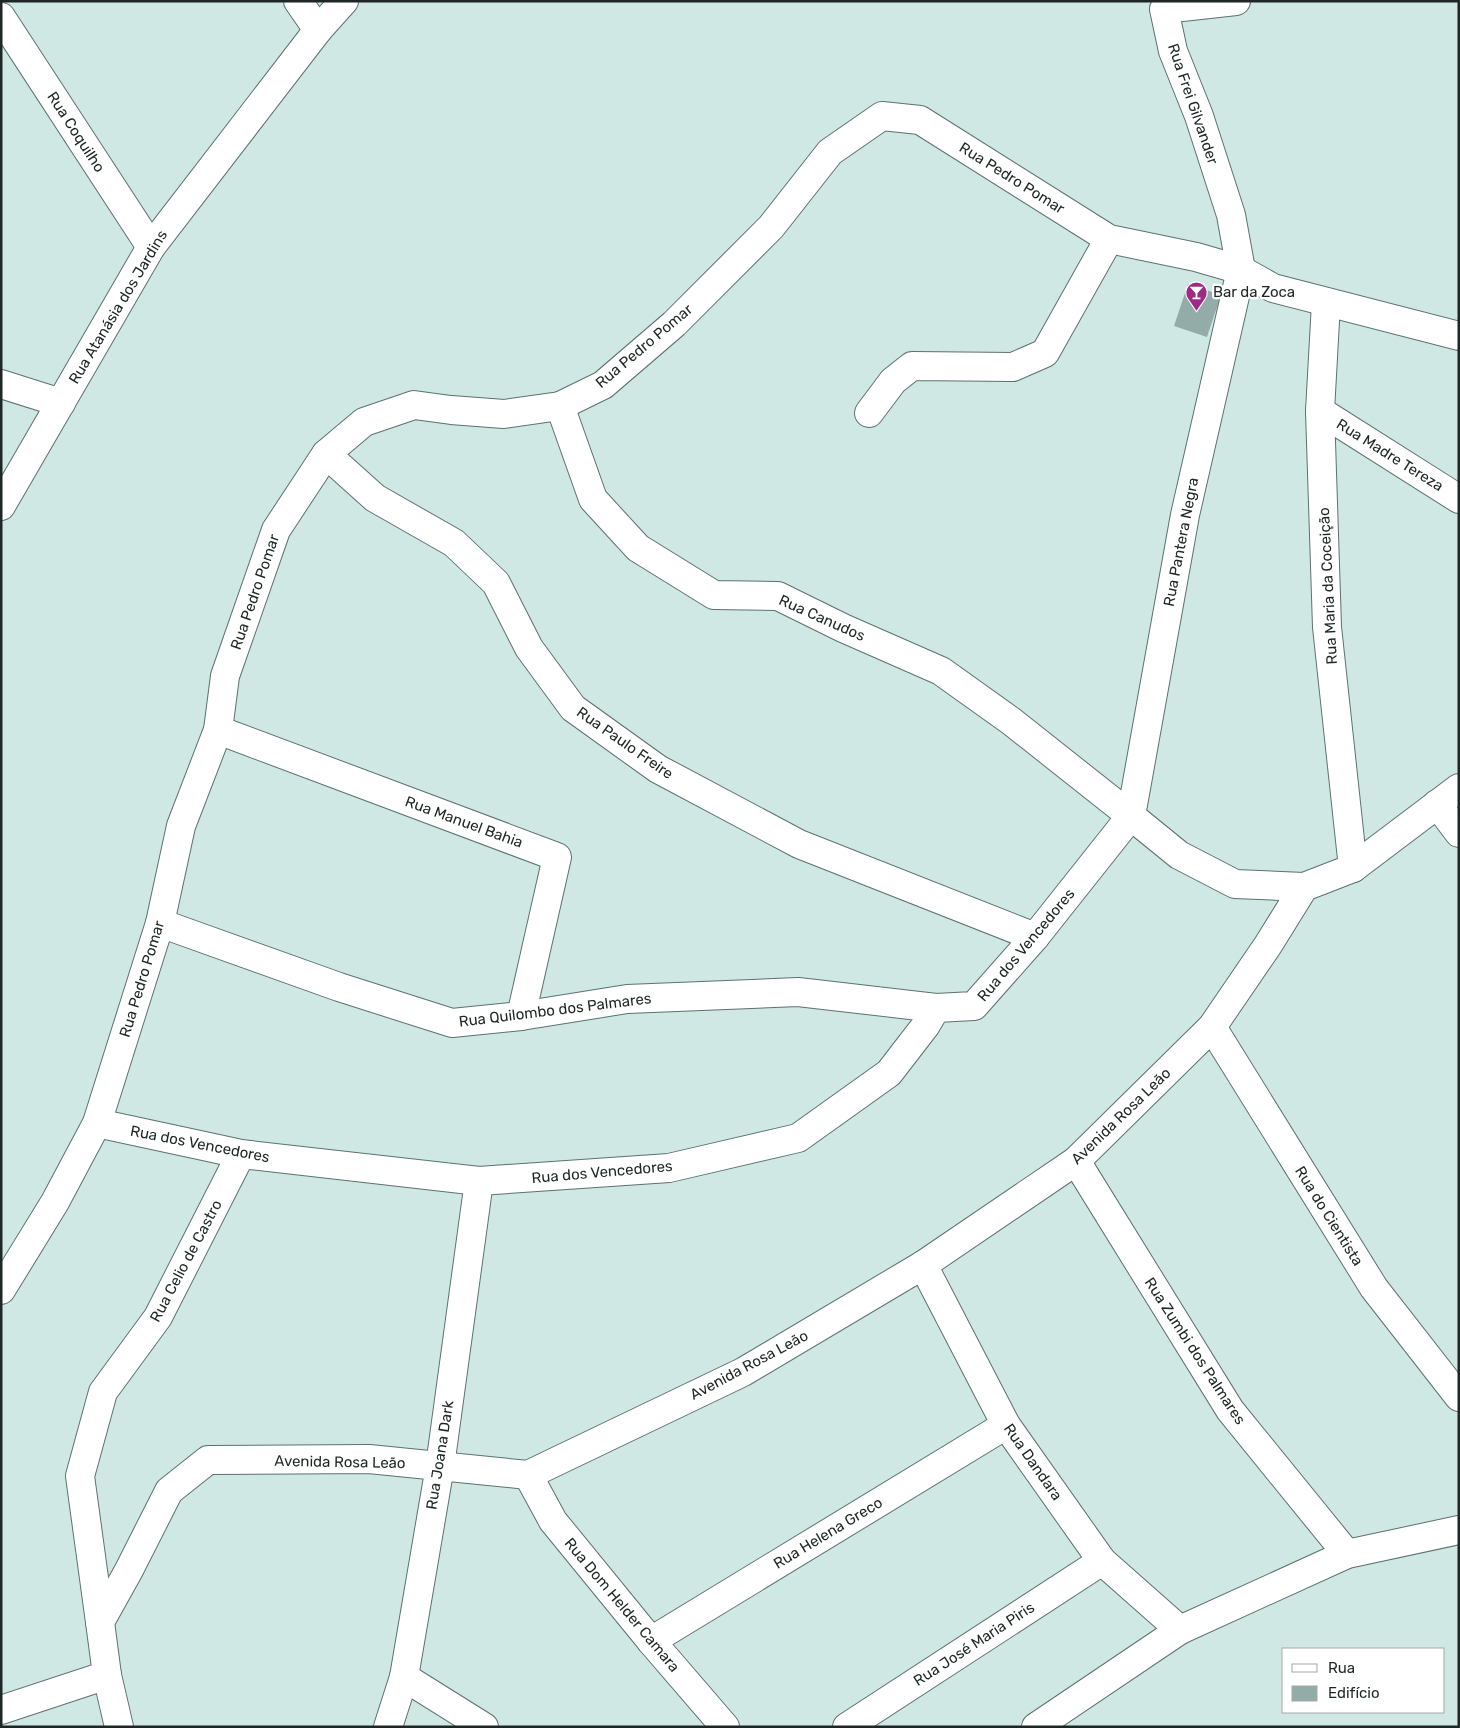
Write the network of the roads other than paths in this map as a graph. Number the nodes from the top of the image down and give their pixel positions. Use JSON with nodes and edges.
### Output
{"nodes":[{"id":1,"x":298,"y":1,"type":"edge"},
{"id":2,"x":344,"y":1,"type":"edge"},
{"id":3,"x":1236,"y":1,"type":"edge"},
{"id":4,"x":1,"y":17,"type":"edge"},
{"id":5,"x":318,"y":30,"type":"junction"},
{"id":6,"x":1109,"y":239,"type":"junction"},
{"id":7,"x":151,"y":247,"type":"junction"},
{"id":8,"x":1241,"y":270,"type":"junction"},
{"id":9,"x":1326,"y":303,"type":"junction"},
{"id":10,"x":1459,"y":336,"type":"edge"},
{"id":11,"x":1,"y":384,"type":"edge"},
{"id":12,"x":61,"y":404,"type":"junction"},
{"id":13,"x":560,"y":406,"type":"junction"},
{"id":14,"x":1320,"y":411,"type":"junction"},
{"id":15,"x":869,"y":413,"type":"dead end"},
{"id":16,"x":326,"y":454,"type":"junction"},
{"id":17,"x":1459,"y":499,"type":"edge"},
{"id":18,"x":1,"y":506,"type":"edge"},
{"id":19,"x":218,"y":730,"type":"junction"},
{"id":20,"x":1459,"y":788,"type":"edge"},
{"id":21,"x":1438,"y":804,"type":"junction"},
{"id":22,"x":1131,"y":816,"type":"junction"},
{"id":23,"x":1459,"y":833,"type":"edge"},
{"id":24,"x":1352,"y":868,"type":"junction"},
{"id":25,"x":1304,"y":887,"type":"junction"},
{"id":26,"x":160,"y":923,"type":"junction"},
{"id":27,"x":1035,"y":937,"type":"junction"},
{"id":28,"x":936,"y":1008,"type":"junction"},
{"id":29,"x":521,"y":1016,"type":"junction"},
{"id":30,"x":1212,"y":1027,"type":"junction"},
{"id":31,"x":97,"y":1123,"type":"junction"},
{"id":32,"x":241,"y":1154,"type":"junction"},
{"id":33,"x":1076,"y":1161,"type":"junction"},
{"id":34,"x":479,"y":1181,"type":"junction"},
{"id":35,"x":923,"y":1265,"type":"junction"},
{"id":36,"x":1,"y":1290,"type":"edge"},
{"id":37,"x":1459,"y":1396,"type":"edge"},
{"id":38,"x":1006,"y":1425,"type":"junction"},
{"id":39,"x":440,"y":1466,"type":"junction"},
{"id":40,"x":528,"y":1475,"type":"junction"},
{"id":41,"x":1459,"y":1530,"type":"edge"},
{"id":42,"x":1347,"y":1554,"type":"junction"},
{"id":43,"x":1102,"y":1561,"type":"junction"},
{"id":44,"x":100,"y":1622,"type":"junction"},
{"id":45,"x":1180,"y":1630,"type":"junction"},
{"id":46,"x":651,"y":1641,"type":"junction"},
{"id":47,"x":107,"y":1675,"type":"junction"},
{"id":48,"x":404,"y":1677,"type":"junction"},
{"id":49,"x":1,"y":1710,"type":"edge"},
{"id":50,"x":119,"y":1727,"type":"edge"},
{"id":51,"x":388,"y":1727,"type":"edge"},
{"id":52,"x":484,"y":1727,"type":"edge"},
{"id":53,"x":725,"y":1727,"type":"edge"},
{"id":54,"x":847,"y":1727,"type":"edge"},
{"id":55,"x":1036,"y":1727,"type":"edge"}],
"edges":[{"from":1,"to":5,"type":"street"},
{"from":2,"to":5,"type":"street","name":"Rua Atanásia dos Jardins"},
{"from":3,"to":8,"type":"street","name":"Rua Frei Gilvander"},
{"from":4,"to":7,"type":"street","name":"Rua Coquilho"},
{"from":5,"to":7,"type":"street","name":"Rua Atanásia dos Jardins"},
{"from":6,"to":8,"type":"street","name":"Rua Pedro Pomar"},
{"from":6,"to":13,"type":"street","name":"Rua Pedro Pomar"},
{"from":6,"to":15,"type":"street"},
{"from":7,"to":12,"type":"street","name":"Rua Atanásia dos Jardins"},
{"from":8,"to":9,"type":"street","name":"Rua Pedro Pomar"},
{"from":8,"to":22,"type":"street","name":"Rua Pantera Negra"},
{"from":9,"to":10,"type":"street","name":"Rua Pedro Pomar"},
{"from":9,"to":14,"type":"street","name":"Rua Maria da Coceição"},
{"from":11,"to":12,"type":"street"},
{"from":12,"to":18,"type":"street","name":"Rua Atanásia dos Jardins"},
{"from":13,"to":16,"type":"street","name":"Rua Pedro Pomar"},
{"from":13,"to":22,"type":"street","name":"Rua Canudos"},
{"from":14,"to":17,"type":"street","name":"Rua Madre Tereza"},
{"from":14,"to":24,"type":"street","name":"Rua Maria da Coceição"},
{"from":16,"to":19,"type":"street","name":"Rua Pedro Pomar"},
{"from":16,"to":27,"type":"street","name":"Rua Paulo Freire"},
{"from":19,"to":26,"type":"street","name":"Rua Pedro Pomar"},
{"from":19,"to":29,"type":"street","name":"Rua Manuel Bahia"},
{"from":20,"to":21,"type":"street"},
{"from":21,"to":23,"type":"street"},
{"from":21,"to":24,"type":"street"},
{"from":22,"to":25,"type":"street"},
{"from":22,"to":27,"type":"street","name":"Rua dos Vencedores"},
{"from":24,"to":25,"type":"street"},
{"from":25,"to":30,"type":"street","name":"Avenida Rosa Leão"},
{"from":26,"to":29,"type":"street","name":"Rua Quilombo dos Palmares"},
{"from":26,"to":31,"type":"street","name":"Rua Pedro Pomar"},
{"from":27,"to":28,"type":"street","name":"Rua dos Vencedores"},
{"from":28,"to":29,"type":"street","name":"Rua Quilombo dos Palmares"},
{"from":28,"to":34,"type":"street","name":"Rua dos Vencedores"},
{"from":30,"to":33,"type":"street","name":"Avenida Rosa Leão"},
{"from":30,"to":37,"type":"street","name":"Rua do Cientista"},
{"from":31,"to":32,"type":"street","name":"Rua dos Vencedores"},
{"from":31,"to":36,"type":"street","name":"Rua Pedro Pomar"},
{"from":32,"to":34,"type":"street","name":"Rua dos Vencedores"},
{"from":32,"to":44,"type":"street","name":"Rua Celio de Castro"},
{"from":33,"to":35,"type":"street","name":"Avenida Rosa Leão"},
{"from":33,"to":42,"type":"street","name":"Rua Zumbi dos Palmares"},
{"from":34,"to":39,"type":"street","name":"Rua Joana Dark"},
{"from":35,"to":38,"type":"street","name":"Rua Dandara"},
{"from":35,"to":40,"type":"street","name":"Avenida Rosa Leão"},
{"from":38,"to":43,"type":"street","name":"Rua Dandara"},
{"from":38,"to":46,"type":"street","name":"Rua Helena Greco"},
{"from":39,"to":40,"type":"street","name":"Avenida Rosa Leão"},
{"from":39,"to":44,"type":"street","name":"Avenida Rosa Leão"},
{"from":39,"to":48,"type":"street","name":"Rua Joana Dark"},
{"from":40,"to":46,"type":"street","name":"Rua Dom Helder Camara"},
{"from":41,"to":42,"type":"street"},
{"from":42,"to":45,"type":"street"},
{"from":43,"to":45,"type":"street","name":"Rua Dandara"},
{"from":43,"to":54,"type":"street","name":"Rua José Maria Piris"},
{"from":44,"to":47,"type":"street"},
{"from":45,"to":55,"type":"street"},
{"from":46,"to":53,"type":"street","name":"Rua Dom Helder Camara"},
{"from":47,"to":49,"type":"street"},
{"from":47,"to":50,"type":"street"},
{"from":48,"to":51,"type":"street","name":"Rua Joana Dark"},
{"from":48,"to":52,"type":"street"}]}
